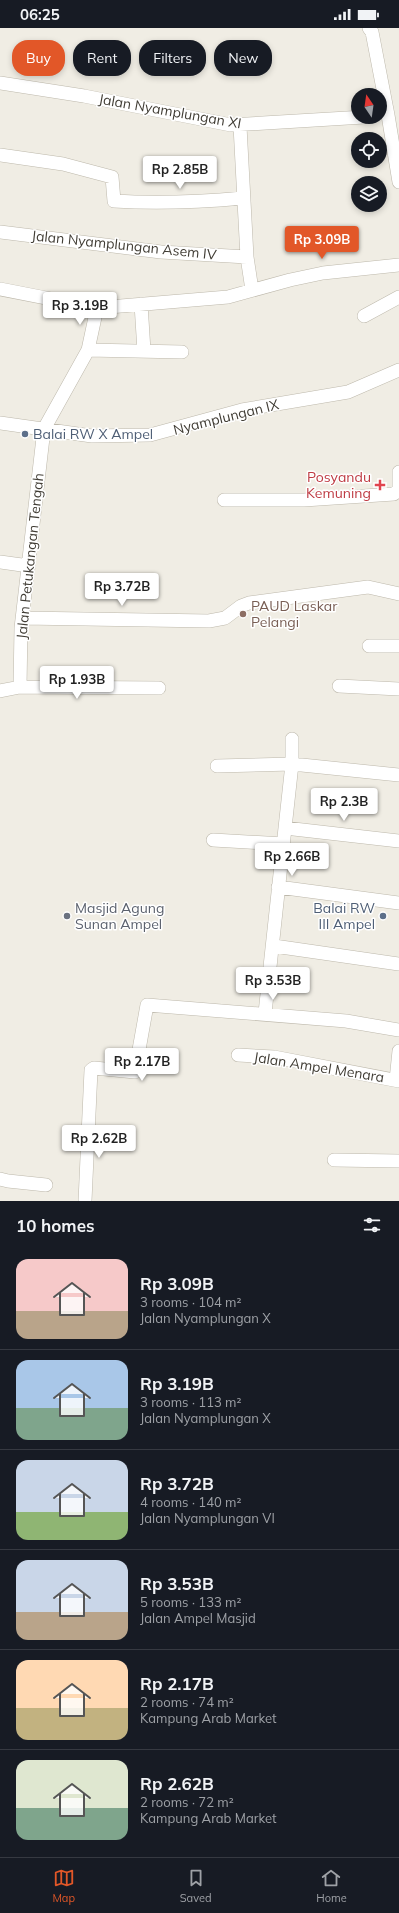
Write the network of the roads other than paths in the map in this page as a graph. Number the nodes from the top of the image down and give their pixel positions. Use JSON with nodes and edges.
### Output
{"nodes":[{"id":1,"x":369,"y":28,"type":"edge"},
{"id":2,"x":0,"y":83,"type":"edge"},
{"id":3,"x":389,"y":115,"type":"edge"},
{"id":4,"x":351,"y":118,"type":"edge"},
{"id":5,"x":240,"y":126,"type":"junction"},
{"id":6,"x":0,"y":155,"type":"edge"},
{"id":7,"x":399,"y":182,"type":"edge"},
{"id":8,"x":243,"y":198,"type":"junction"},
{"id":9,"x":0,"y":232,"type":"edge"},
{"id":10,"x":247,"y":257,"type":"junction"},
{"id":11,"x":399,"y":265,"type":"edge"},
{"id":12,"x":0,"y":289,"type":"edge"},
{"id":13,"x":252,"y":290,"type":"junction"},
{"id":14,"x":399,"y":297,"type":"edge"},
{"id":15,"x":141,"y":304,"type":"junction"},
{"id":16,"x":97,"y":308,"type":"junction"},
{"id":17,"x":364,"y":316,"type":"dead end"},
{"id":18,"x":88,"y":350,"type":"junction"},
{"id":19,"x":144,"y":351,"type":"junction"},
{"id":20,"x":182,"y":352,"type":"dead end"},
{"id":21,"x":399,"y":370,"type":"edge"},
{"id":22,"x":0,"y":423,"type":"edge"},
{"id":23,"x":44,"y":429,"type":"junction"},
{"id":24,"x":399,"y":472,"type":"edge"},
{"id":25,"x":224,"y":500,"type":"dead end"},
{"id":26,"x":0,"y":562,"type":"edge"},
{"id":27,"x":29,"y":566,"type":"junction"},
{"id":28,"x":399,"y":594,"type":"edge"},
{"id":29,"x":23,"y":618,"type":"junction"},
{"id":30,"x":369,"y":646,"type":"dead end"},
{"id":31,"x":399,"y":646,"type":"edge"},
{"id":32,"x":339,"y":686,"type":"dead end"},
{"id":33,"x":20,"y":687,"type":"junction"},
{"id":34,"x":159,"y":688,"type":"dead end"},
{"id":35,"x":399,"y":689,"type":"edge"},
{"id":36,"x":0,"y":691,"type":"edge"},
{"id":37,"x":292,"y":739,"type":"dead end"},
{"id":38,"x":292,"y":764,"type":"junction"},
{"id":39,"x":217,"y":766,"type":"dead end"},
{"id":40,"x":399,"y":775,"type":"edge"},
{"id":41,"x":286,"y":828,"type":"junction"},
{"id":42,"x":213,"y":840,"type":"dead end"},
{"id":43,"x":399,"y":841,"type":"edge"},
{"id":44,"x":284,"y":844,"type":"junction"},
{"id":45,"x":278,"y":887,"type":"junction"},
{"id":46,"x":399,"y":904,"type":"edge"},
{"id":47,"x":274,"y":946,"type":"junction"},
{"id":48,"x":399,"y":964,"type":"edge"},
{"id":49,"x":265,"y":1013,"type":"junction"},
{"id":50,"x":399,"y":1030,"type":"edge"},
{"id":51,"x":399,"y":1051,"type":"edge"},
{"id":52,"x":238,"y":1055,"type":"dead end"},
{"id":53,"x":397,"y":1080,"type":"edge"},
{"id":54,"x":334,"y":1160,"type":"dead end"},
{"id":55,"x":399,"y":1161,"type":"edge"},
{"id":56,"x":0,"y":1179,"type":"edge"},
{"id":57,"x":46,"y":1184,"type":"dead end"},
{"id":58,"x":85,"y":1201,"type":"edge"}],
"edges":[{"from":1,"to":3,"type":"street"},
{"from":2,"to":5,"type":"street","name":"Jalan Nyamplungan XI"},
{"from":3,"to":7,"type":"street"},
{"from":4,"to":5,"type":"street","name":"Jalan Nyamplungan XI"},
{"from":5,"to":8,"type":"street"},
{"from":6,"to":8,"type":"street"},
{"from":8,"to":10,"type":"street"},
{"from":9,"to":10,"type":"street","name":"Jalan Nyamplungan Asem IV"},
{"from":10,"to":13,"type":"street"},
{"from":11,"to":13,"type":"street"},
{"from":12,"to":16,"type":"street"},
{"from":13,"to":15,"type":"street"},
{"from":14,"to":17,"type":"street"},
{"from":15,"to":16,"type":"street"},
{"from":15,"to":19,"type":"street"},
{"from":16,"to":18,"type":"street"},
{"from":18,"to":19,"type":"street"},
{"from":18,"to":23,"type":"street"},
{"from":19,"to":20,"type":"street"},
{"from":21,"to":23,"type":"street","name":"Nyamplungan IX"},
{"from":22,"to":23,"type":"street","name":"Nyamplungan IX"},
{"from":23,"to":27,"type":"street","name":"Jalan Petukangan Tengah"},
{"from":24,"to":25,"type":"street"},
{"from":26,"to":27,"type":"street"},
{"from":27,"to":29,"type":"street","name":"Jalan Petukangan Tengah"},
{"from":28,"to":29,"type":"street"},
{"from":29,"to":33,"type":"street","name":"Jalan Petukangan Tengah"},
{"from":30,"to":31,"type":"street"},
{"from":32,"to":35,"type":"street"},
{"from":33,"to":34,"type":"street"},
{"from":33,"to":36,"type":"street"},
{"from":37,"to":38,"type":"street"},
{"from":38,"to":39,"type":"street"},
{"from":38,"to":40,"type":"street"},
{"from":38,"to":41,"type":"street"},
{"from":41,"to":43,"type":"street"},
{"from":41,"to":44,"type":"street"},
{"from":42,"to":44,"type":"street"},
{"from":44,"to":45,"type":"street"},
{"from":45,"to":46,"type":"street"},
{"from":45,"to":47,"type":"street"},
{"from":47,"to":48,"type":"street"},
{"from":47,"to":49,"type":"street"},
{"from":49,"to":50,"type":"street"},
{"from":49,"to":58,"type":"street"},
{"from":51,"to":53,"type":"street"},
{"from":52,"to":53,"type":"street","name":"Jalan Ampel Menara"},
{"from":54,"to":55,"type":"street"},
{"from":56,"to":57,"type":"street"}]}
